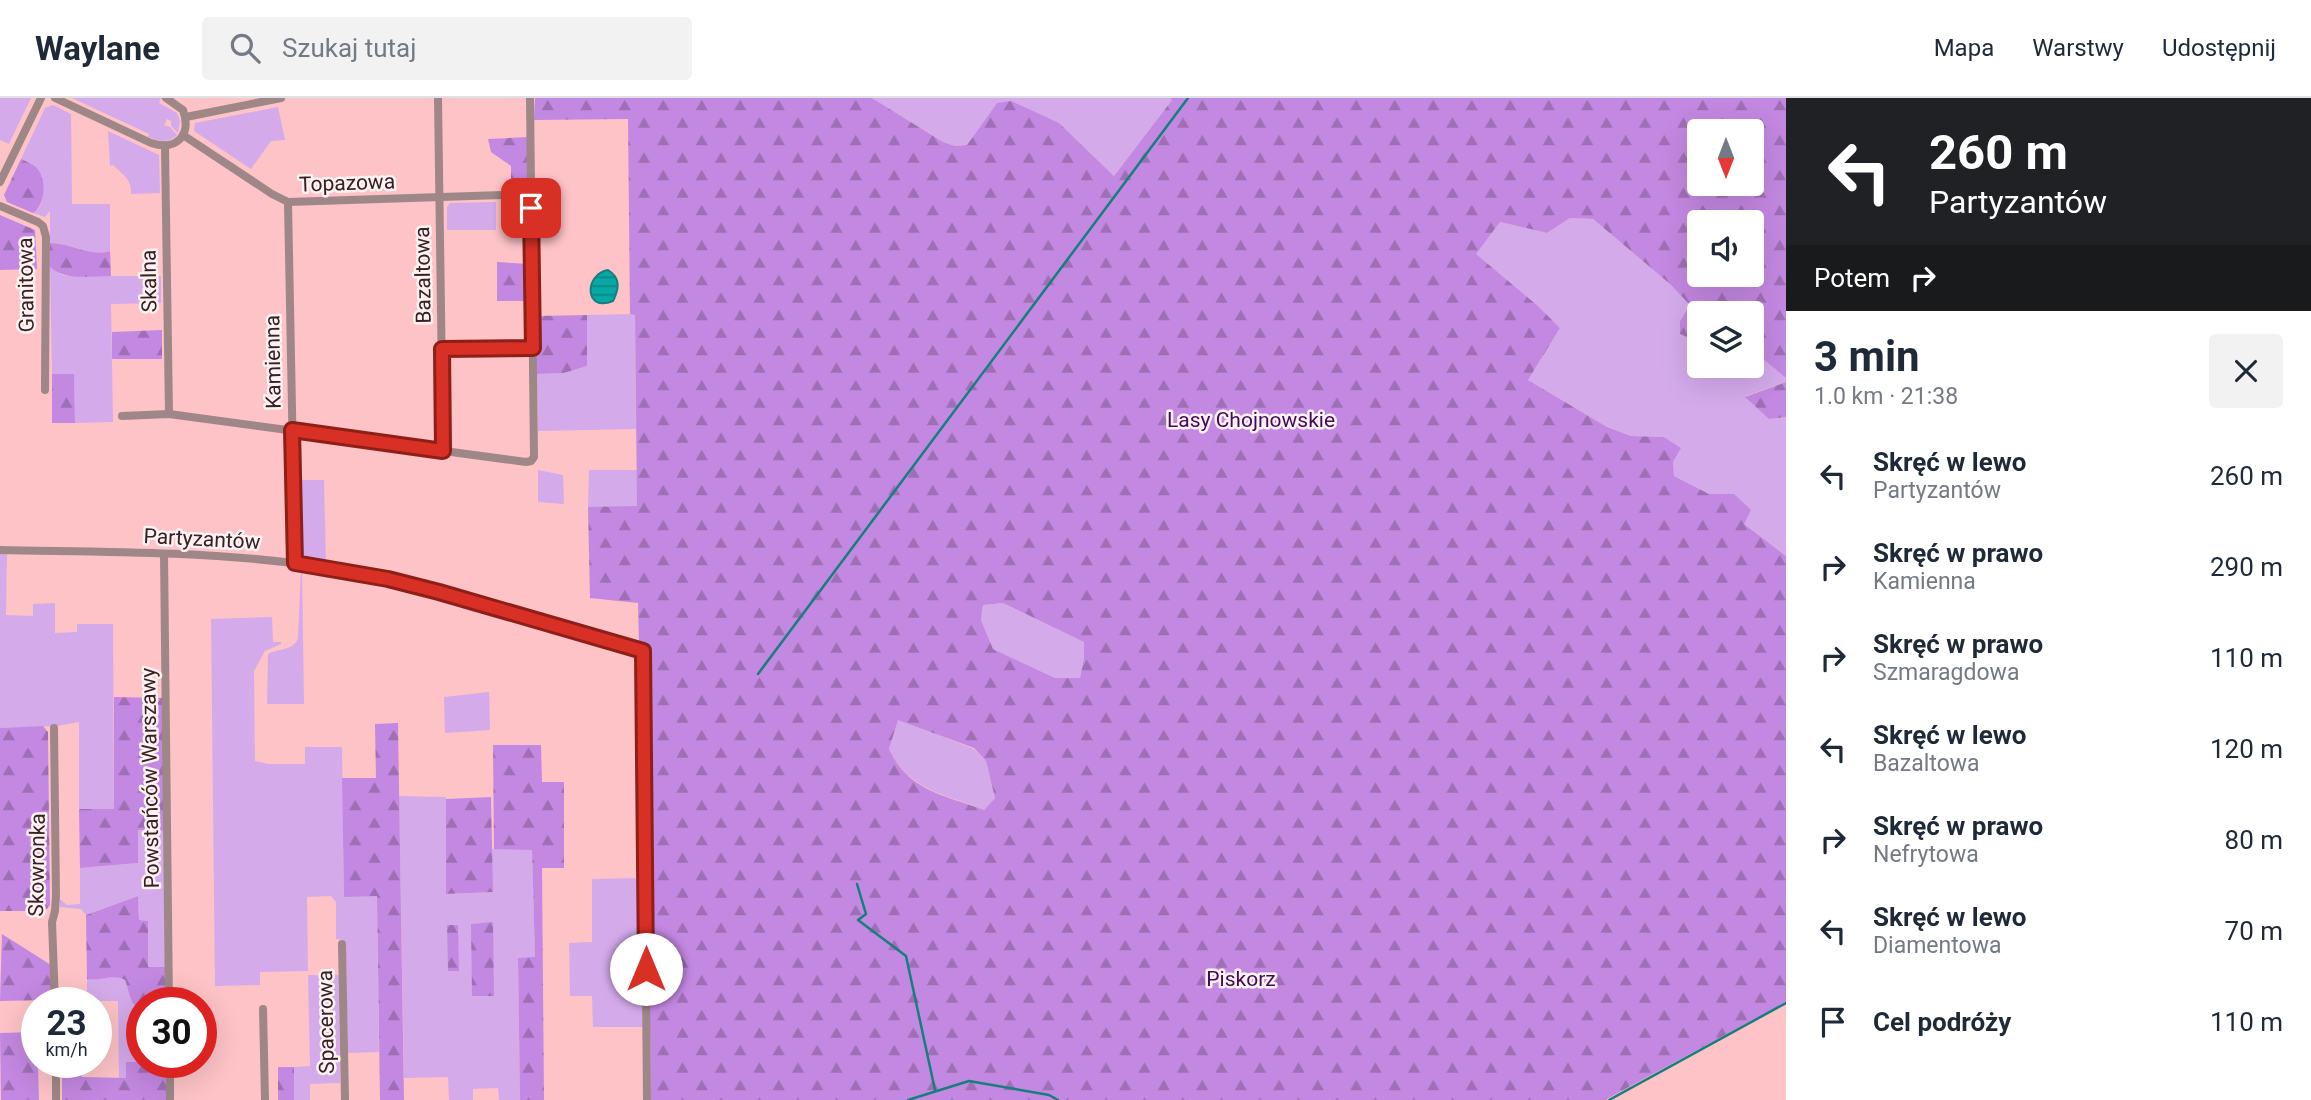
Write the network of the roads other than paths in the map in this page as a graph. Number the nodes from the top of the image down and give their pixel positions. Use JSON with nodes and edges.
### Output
{"nodes":[{"id":1,"x":41,"y":98,"type":"edge"},
{"id":2,"x":55,"y":98,"type":"edge"},
{"id":3,"x":166,"y":98,"type":"edge"},
{"id":4,"x":281,"y":98,"type":"edge"},
{"id":5,"x":438,"y":98,"type":"edge"},
{"id":6,"x":530,"y":98,"type":"edge"},
{"id":7,"x":176,"y":100,"type":"edge"},
{"id":8,"x":186,"y":117,"type":"junction"},
{"id":9,"x":183,"y":135,"type":"junction"},
{"id":10,"x":165,"y":147,"type":"junction"},
{"id":11,"x":0,"y":182,"type":"edge"},
{"id":12,"x":531,"y":194,"type":"junction"},
{"id":13,"x":439,"y":197,"type":"junction"},
{"id":14,"x":288,"y":202,"type":"junction"},
{"id":15,"x":0,"y":206,"type":"edge"},
{"id":16,"x":533,"y":348,"type":"junction"},
{"id":17,"x":442,"y":349,"type":"junction"},
{"id":18,"x":45,"y":390,"type":"dead end"},
{"id":19,"x":169,"y":414,"type":"junction"},
{"id":20,"x":122,"y":416,"type":"dead end"},
{"id":21,"x":292,"y":430,"type":"junction"},
{"id":22,"x":443,"y":451,"type":"junction"},
{"id":23,"x":0,"y":550,"type":"edge"},
{"id":24,"x":164,"y":554,"type":"junction"},
{"id":25,"x":295,"y":563,"type":"junction"},
{"id":26,"x":54,"y":728,"type":"dead end"},
{"id":27,"x":342,"y":944,"type":"dead end"},
{"id":28,"x":54,"y":987,"type":"edge"},
{"id":29,"x":169,"y":987,"type":"edge"},
{"id":30,"x":263,"y":1009,"type":"dead end"},
{"id":31,"x":56,"y":1078,"type":"edge"},
{"id":32,"x":170,"y":1078,"type":"edge"},
{"id":33,"x":56,"y":1100,"type":"edge"},
{"id":34,"x":170,"y":1100,"type":"edge"},
{"id":35,"x":265,"y":1100,"type":"edge"},
{"id":36,"x":345,"y":1100,"type":"edge"},
{"id":37,"x":647,"y":1100,"type":"edge"}],
"edges":[{"from":1,"to":11,"type":"street"},
{"from":2,"to":10,"type":"street"},
{"from":3,"to":7,"type":"street"},
{"from":4,"to":8,"type":"street"},
{"from":5,"to":13,"type":"street","name":"Bazaltowa"},
{"from":6,"to":12,"type":"street"},
{"from":7,"to":8,"type":"street"},
{"from":8,"to":9,"type":"street"},
{"from":9,"to":10,"type":"street"},
{"from":9,"to":14,"type":"street","name":"Topazowa"},
{"from":10,"to":19,"type":"street","name":"Skalna"},
{"from":12,"to":13,"type":"street","name":"Topazowa"},
{"from":12,"to":16,"type":"street"},
{"from":13,"to":14,"type":"street","name":"Topazowa"},
{"from":13,"to":17,"type":"street","name":"Bazaltowa"},
{"from":14,"to":21,"type":"street","name":"Kamienna"},
{"from":15,"to":18,"type":"street","name":"Granitowa"},
{"from":16,"to":17,"type":"street"},
{"from":16,"to":22,"type":"street"},
{"from":17,"to":22,"type":"street","name":"Bazaltowa"},
{"from":19,"to":20,"type":"street"},
{"from":19,"to":21,"type":"street"},
{"from":21,"to":22,"type":"street"},
{"from":21,"to":25,"type":"street","name":"Kamienna"},
{"from":23,"to":24,"type":"street","name":"Partyzantów"},
{"from":24,"to":25,"type":"street","name":"Partyzantów"},
{"from":24,"to":29,"type":"street","name":"Powstańców Warszawy"},
{"from":25,"to":37,"type":"street","name":"Partyzantów"},
{"from":26,"to":28,"type":"street","name":"Skowronka"},
{"from":27,"to":36,"type":"street","name":"Spacerowa"},
{"from":30,"to":35,"type":"street"},
{"from":31,"to":33,"type":"street"},
{"from":32,"to":34,"type":"street"}]}
